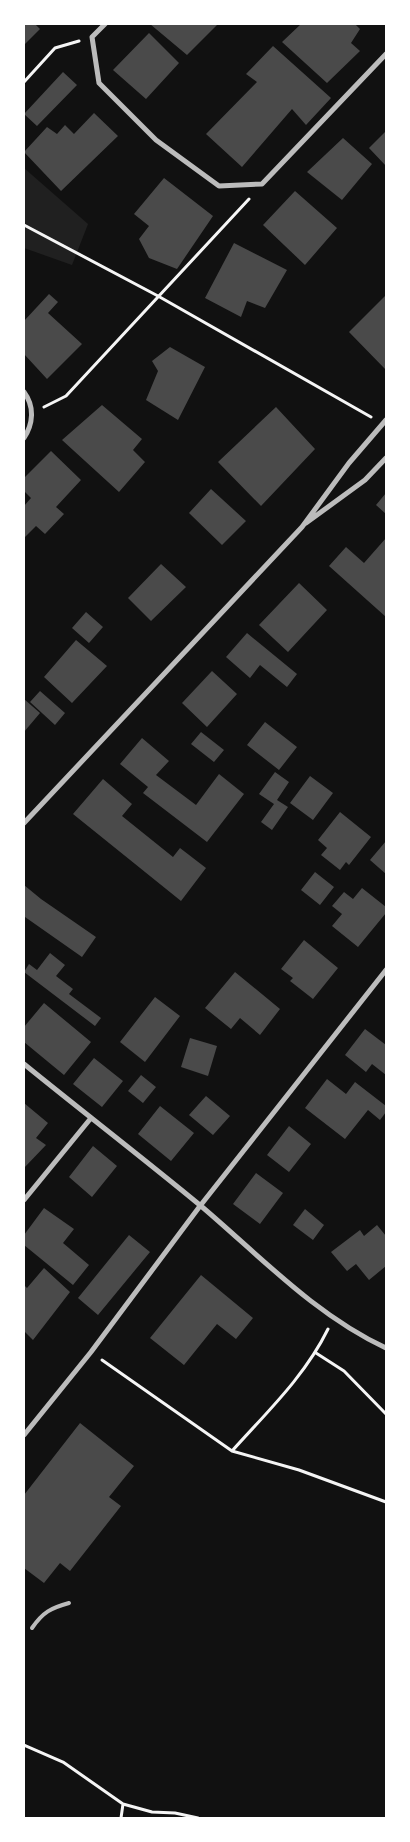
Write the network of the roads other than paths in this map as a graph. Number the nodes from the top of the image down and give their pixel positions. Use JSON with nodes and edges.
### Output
{"nodes":[{"id":1,"x":105,"y":24,"type":"edge"},
{"id":2,"x":386,"y":54,"type":"edge"},
{"id":3,"x":24,"y":392,"type":"edge"},
{"id":4,"x":386,"y":422,"type":"edge"},
{"id":5,"x":24,"y":438,"type":"edge"},
{"id":6,"x":386,"y":458,"type":"edge"},
{"id":7,"x":302,"y":527,"type":"junction"},
{"id":8,"x":24,"y":823,"type":"edge"},
{"id":9,"x":386,"y":970,"type":"edge"},
{"id":10,"x":24,"y":1064,"type":"edge"},
{"id":11,"x":91,"y":1118,"type":"junction"},
{"id":12,"x":24,"y":1200,"type":"edge"},
{"id":13,"x":200,"y":1206,"type":"junction"},
{"id":14,"x":386,"y":1348,"type":"edge"},
{"id":15,"x":24,"y":1434,"type":"edge"},
{"id":16,"x":69,"y":1603,"type":"dead end"},
{"id":17,"x":32,"y":1628,"type":"dead end"}],
"edges":[{"from":1,"to":2,"type":"street"},
{"from":3,"to":5,"type":"street"},
{"from":4,"to":7,"type":"street"},
{"from":6,"to":7,"type":"street"},
{"from":7,"to":8,"type":"street"},
{"from":9,"to":13,"type":"street"},
{"from":10,"to":11,"type":"street"},
{"from":11,"to":12,"type":"street"},
{"from":11,"to":13,"type":"street"},
{"from":13,"to":14,"type":"street"},
{"from":13,"to":15,"type":"street"},
{"from":16,"to":17,"type":"lane"}]}
